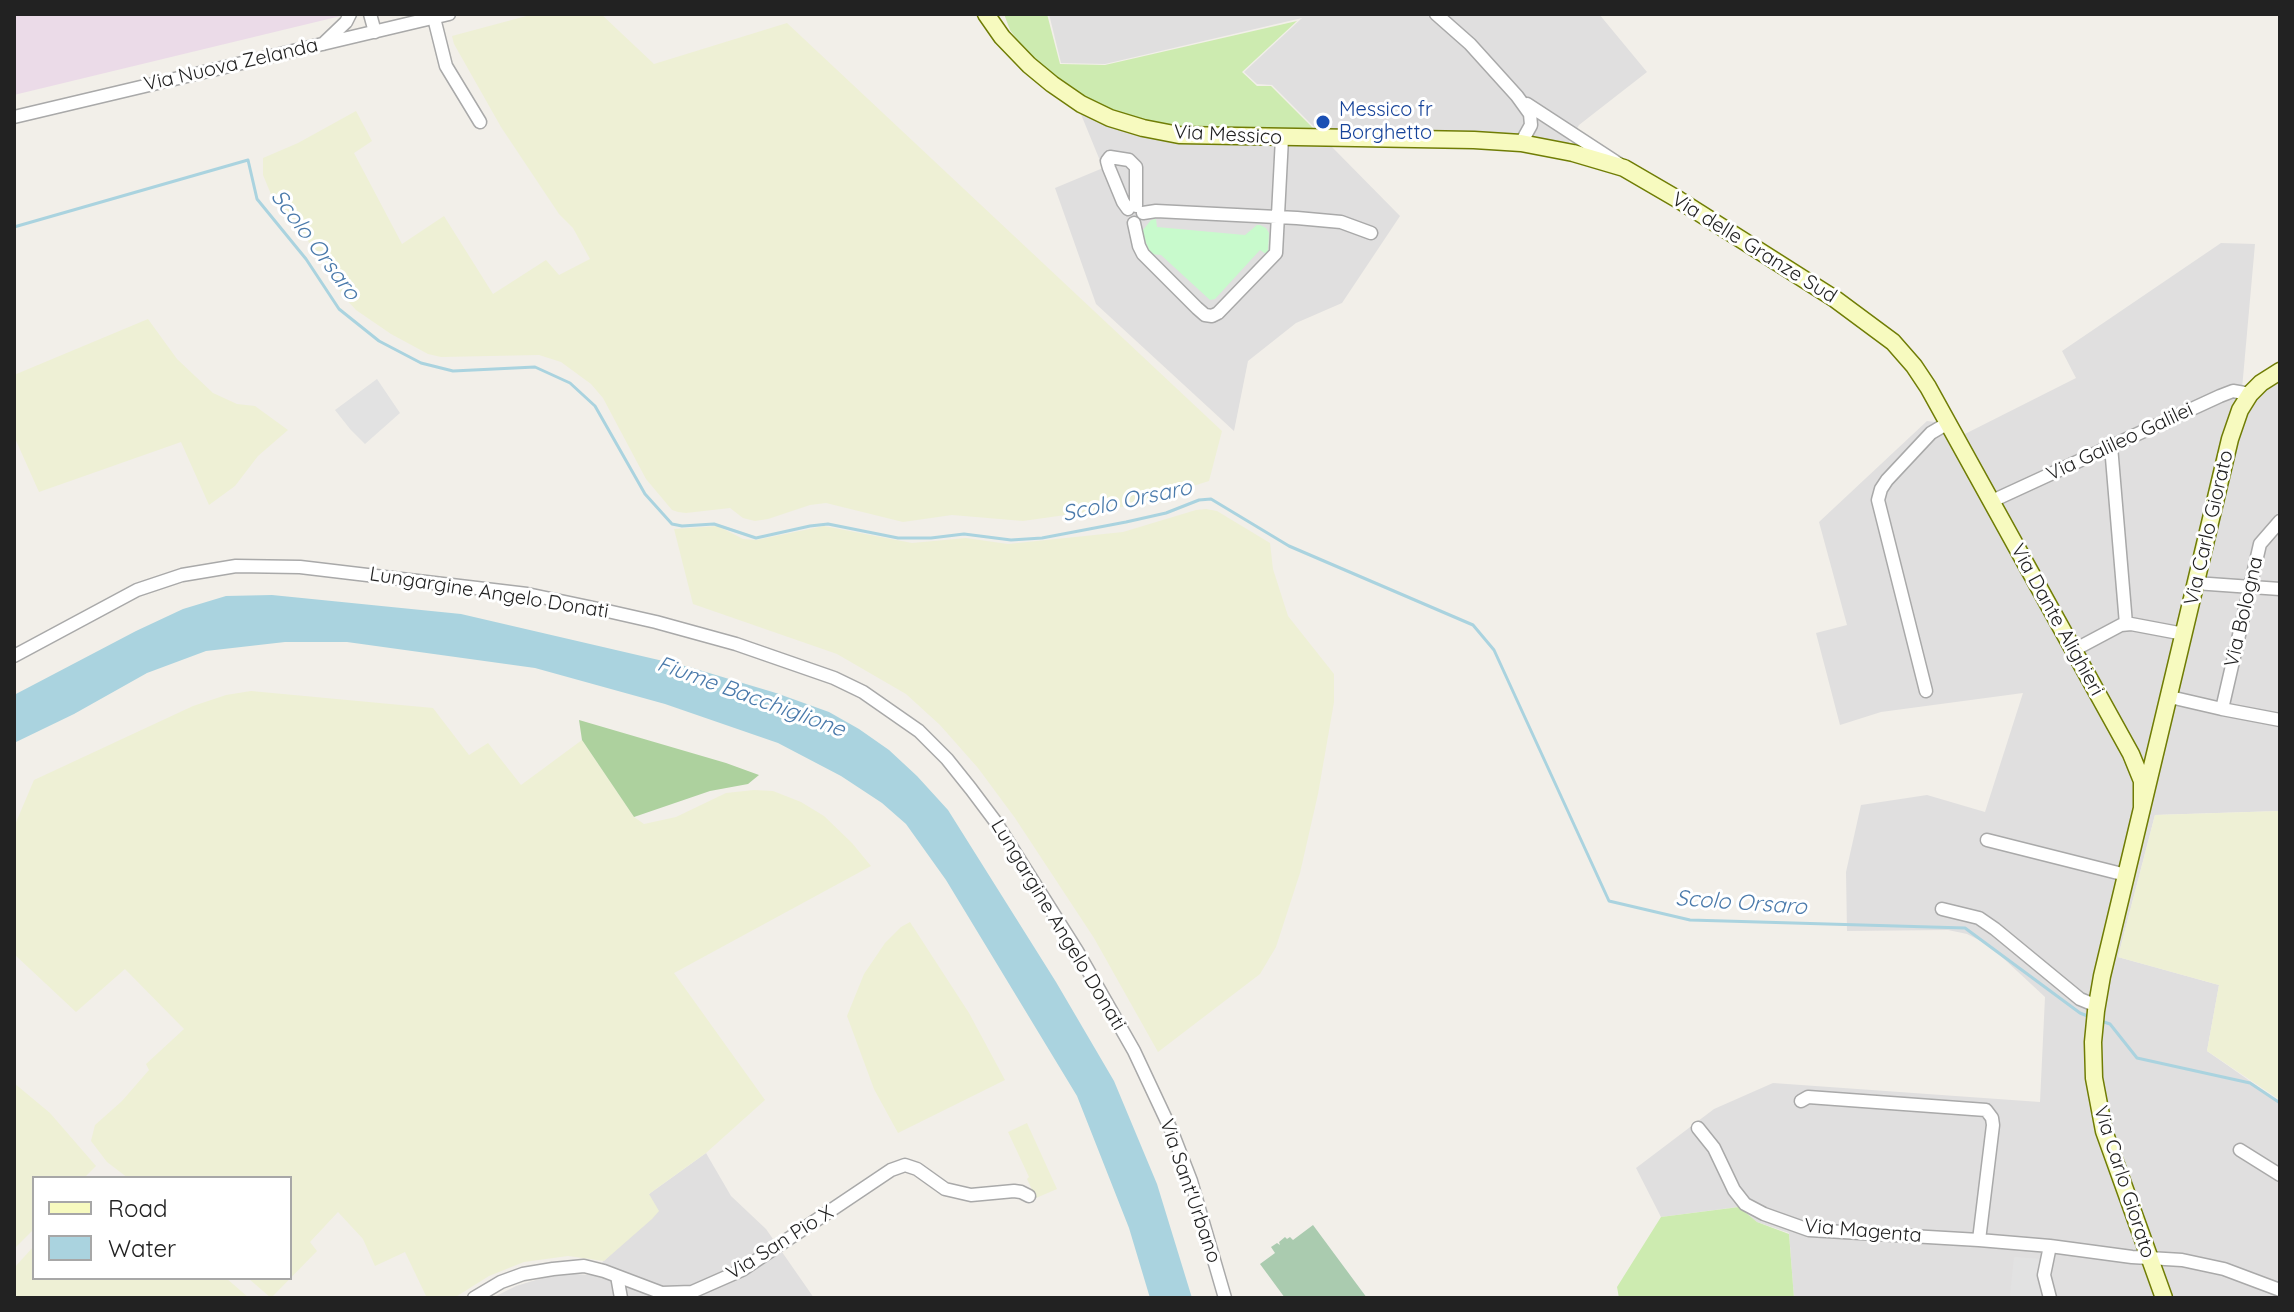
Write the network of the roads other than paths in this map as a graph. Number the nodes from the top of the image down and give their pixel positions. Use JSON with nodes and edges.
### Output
{"nodes":[{"id":1,"x":350,"y":14,"type":"edge"},
{"id":2,"x":370,"y":14,"type":"edge"},
{"id":3,"x":409,"y":14,"type":"edge"},
{"id":4,"x":449,"y":14,"type":"edge"},
{"id":5,"x":986,"y":14,"type":"edge"},
{"id":6,"x":994,"y":14,"type":"edge"},
{"id":7,"x":1436,"y":14,"type":"edge"},
{"id":8,"x":432,"y":18,"type":"junction"},
{"id":9,"x":375,"y":32,"type":"junction"},
{"id":10,"x":1002,"y":37,"type":"junction"},
{"id":11,"x":323,"y":44,"type":"junction"},
{"id":12,"x":1517,"y":96,"type":"junction"},
{"id":13,"x":14,"y":117,"type":"edge"},
{"id":14,"x":480,"y":122,"type":"dead end"},
{"id":15,"x":1282,"y":138,"type":"junction"},
{"id":16,"x":1521,"y":143,"type":"junction"},
{"id":17,"x":1624,"y":168,"type":"junction"},
{"id":18,"x":1278,"y":216,"type":"junction"},
{"id":19,"x":1371,"y":233,"type":"dead end"},
{"id":20,"x":2280,"y":371,"type":"edge"},
{"id":21,"x":2250,"y":394,"type":"junction"},
{"id":22,"x":1952,"y":430,"type":"junction"},
{"id":23,"x":2111,"y":446,"type":"junction"},
{"id":24,"x":1992,"y":501,"type":"junction"},
{"id":25,"x":2280,"y":521,"type":"edge"},
{"id":26,"x":2195,"y":583,"type":"junction"},
{"id":27,"x":2250,"y":587,"type":"junction"},
{"id":28,"x":2280,"y":589,"type":"edge"},
{"id":29,"x":2126,"y":624,"type":"junction"},
{"id":30,"x":2184,"y":634,"type":"junction"},
{"id":31,"x":2074,"y":650,"type":"junction"},
{"id":32,"x":14,"y":656,"type":"edge"},
{"id":33,"x":1926,"y":691,"type":"dead end"},
{"id":34,"x":2170,"y":697,"type":"junction"},
{"id":35,"x":2222,"y":709,"type":"junction"},
{"id":36,"x":2280,"y":720,"type":"edge"},
{"id":37,"x":2158,"y":749,"type":"junction"},
{"id":38,"x":2131,"y":754,"type":"junction"},
{"id":39,"x":2140,"y":774,"type":"junction"},
{"id":40,"x":2142,"y":808,"type":"junction"},
{"id":41,"x":1987,"y":840,"type":"dead end"},
{"id":42,"x":2126,"y":875,"type":"junction"},
{"id":43,"x":1942,"y":909,"type":"dead end"},
{"id":44,"x":2095,"y":1014,"type":"junction"},
{"id":45,"x":1151,"y":1085,"type":"joint"},
{"id":46,"x":1801,"y":1101,"type":"dead end"},
{"id":47,"x":1698,"y":1128,"type":"dead end"},
{"id":48,"x":2240,"y":1150,"type":"dead end"},
{"id":49,"x":2280,"y":1175,"type":"edge"},
{"id":50,"x":1029,"y":1196,"type":"dead end"},
{"id":51,"x":1979,"y":1240,"type":"junction"},
{"id":52,"x":2050,"y":1246,"type":"junction"},
{"id":53,"x":2151,"y":1263,"type":"junction"},
{"id":54,"x":617,"y":1276,"type":"junction"},
{"id":55,"x":2280,"y":1290,"type":"edge"},
{"id":56,"x":474,"y":1298,"type":"edge"},
{"id":57,"x":621,"y":1298,"type":"edge"},
{"id":58,"x":1225,"y":1298,"type":"edge"},
{"id":59,"x":2050,"y":1298,"type":"edge"},
{"id":60,"x":2164,"y":1298,"type":"edge"}],
"edges":[{"from":1,"to":11,"type":"street"},
{"from":2,"to":9,"type":"street"},
{"from":3,"to":8,"type":"street"},
{"from":4,"to":8,"type":"street","name":"Via Nuova Zelanda"},
{"from":5,"to":10,"type":"street","name":"Via Messico"},
{"from":6,"to":10,"type":"street","name":"Via Messico"},
{"from":7,"to":12,"type":"street","name":"Via delle Granze Sud"},
{"from":8,"to":9,"type":"street","name":"Via Nuova Zelanda"},
{"from":8,"to":14,"type":"street"},
{"from":9,"to":11,"type":"street","name":"Via Nuova Zelanda"},
{"from":10,"to":15,"type":"street","name":"Via Messico"},
{"from":11,"to":13,"type":"street","name":"Via Nuova Zelanda"},
{"from":12,"to":16,"type":"street","name":"Via delle Granze Sud"},
{"from":12,"to":17,"type":"street","name":"Via delle Granze Sud"},
{"from":15,"to":16,"type":"street","name":"Via Messico"},
{"from":15,"to":18,"type":"street"},
{"from":16,"to":17,"type":"street","name":"Via Messico"},
{"from":17,"to":22,"type":"street","name":"Via delle Granze Sud"},
{"from":18,"to":18,"type":"street"},
{"from":18,"to":19,"type":"street"},
{"from":20,"to":21,"type":"street","name":"Via Carlo Giorato"},
{"from":21,"to":23,"type":"street","name":"Via Galileo Galilei"},
{"from":21,"to":26,"type":"street","name":"Via Carlo Giorato"},
{"from":22,"to":24,"type":"street","name":"Via Dante Alighieri"},
{"from":22,"to":33,"type":"street"},
{"from":23,"to":24,"type":"street","name":"Via Galileo Galilei"},
{"from":23,"to":29,"type":"street"},
{"from":24,"to":31,"type":"street","name":"Via Dante Alighieri"},
{"from":25,"to":27,"type":"street","name":"Via Bologna"},
{"from":26,"to":27,"type":"street"},
{"from":26,"to":30,"type":"street","name":"Via Carlo Giorato"},
{"from":27,"to":28,"type":"street"},
{"from":27,"to":35,"type":"street","name":"Via Bologna"},
{"from":29,"to":30,"type":"street"},
{"from":29,"to":31,"type":"street"},
{"from":30,"to":34,"type":"street","name":"Via Carlo Giorato"},
{"from":31,"to":38,"type":"street","name":"Via Dante Alighieri"},
{"from":32,"to":45,"type":"street","name":"Lungargine Angelo Donati"},
{"from":34,"to":35,"type":"street"},
{"from":34,"to":37,"type":"street","name":"Via Carlo Giorato"},
{"from":35,"to":36,"type":"street"},
{"from":37,"to":38,"type":"street"},
{"from":37,"to":39,"type":"street","name":"Via Carlo Giorato"},
{"from":37,"to":40,"type":"street","name":"Via Carlo Giorato"},
{"from":38,"to":39,"type":"street","name":"Via Dante Alighieri"},
{"from":39,"to":40,"type":"street","name":"Via Dante Alighieri"},
{"from":40,"to":42,"type":"street","name":"Via Carlo Giorato"},
{"from":41,"to":42,"type":"street"},
{"from":42,"to":44,"type":"street","name":"Via Carlo Giorato"},
{"from":43,"to":44,"type":"street"},
{"from":44,"to":53,"type":"street","name":"Via Carlo Giorato"},
{"from":45,"to":58,"type":"street","name":"Via Sant'Urbano"},
{"from":46,"to":51,"type":"street"},
{"from":47,"to":51,"type":"street","name":"Via Magenta"},
{"from":48,"to":49,"type":"street"},
{"from":50,"to":54,"type":"street","name":"Via San Pio X"},
{"from":51,"to":52,"type":"street","name":"Via Magenta"},
{"from":52,"to":53,"type":"street","name":"Via Magenta"},
{"from":52,"to":59,"type":"street"},
{"from":53,"to":55,"type":"street"},
{"from":53,"to":60,"type":"street","name":"Via Carlo Giorato"},
{"from":54,"to":56,"type":"street","name":"Via San Pio X"},
{"from":54,"to":57,"type":"street"}]}
